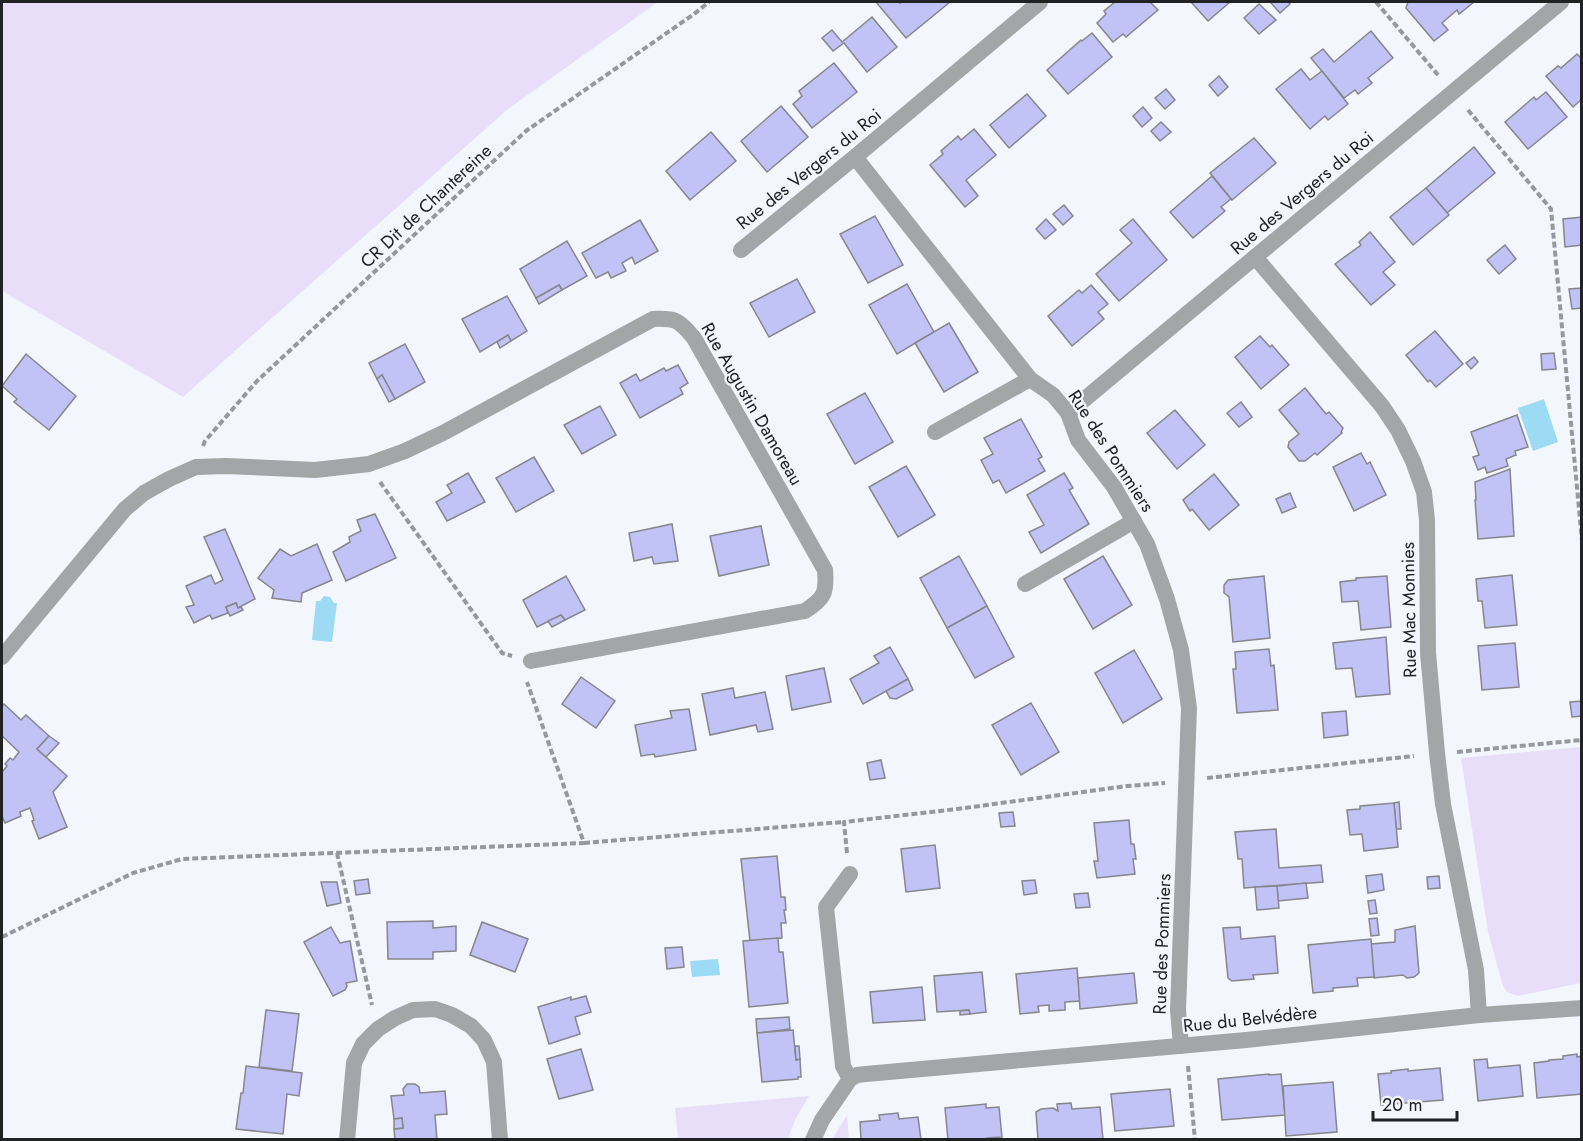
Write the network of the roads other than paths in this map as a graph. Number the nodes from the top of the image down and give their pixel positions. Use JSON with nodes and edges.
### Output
{"nodes":[{"id":1,"x":1040,"y":2,"type":"edge"},
{"id":2,"x":1561,"y":2,"type":"edge"},
{"id":3,"x":855,"y":157,"type":"junction"},
{"id":4,"x":741,"y":250,"type":"dead end"},
{"id":5,"x":1255,"y":257,"type":"junction"},
{"id":6,"x":1030,"y":379,"type":"junction"},
{"id":7,"x":1068,"y":413,"type":"junction"},
{"id":8,"x":935,"y":432,"type":"dead end"},
{"id":9,"x":1134,"y":521,"type":"junction"},
{"id":10,"x":1025,"y":584,"type":"dead end"},
{"id":11,"x":2,"y":657,"type":"edge"},
{"id":12,"x":531,"y":661,"type":"road end"},
{"id":13,"x":849,"y":874,"type":"road end"},
{"id":14,"x":1581,"y":1008,"type":"edge"},
{"id":15,"x":1479,"y":1015,"type":"junction"},
{"id":16,"x":1184,"y":1052,"type":"junction"},
{"id":17,"x":850,"y":1079,"type":"junction"},
{"id":18,"x":347,"y":1140,"type":"edge"},
{"id":19,"x":500,"y":1140,"type":"edge"},
{"id":20,"x":813,"y":1140,"type":"edge"}],
"edges":[{"from":1,"to":3,"type":"street","name":"Rue des Vergers du Roi"},
{"from":2,"to":5,"type":"street","name":"Rue des Vergers du Roi"},
{"from":3,"to":4,"type":"street","name":"Rue des Vergers du Roi"},
{"from":3,"to":6,"type":"street","name":"Rue des Pommiers"},
{"from":5,"to":7,"type":"street","name":"Rue des Vergers du Roi"},
{"from":5,"to":15,"type":"street","name":"Rue Mac Monnies"},
{"from":6,"to":7,"type":"street","name":"Rue des Pommiers"},
{"from":6,"to":8,"type":"street"},
{"from":7,"to":9,"type":"street","name":"Rue des Pommiers"},
{"from":9,"to":10,"type":"street"},
{"from":9,"to":16,"type":"street","name":"Rue des Pommiers"},
{"from":11,"to":12,"type":"street","name":"Rue Augustin Damoreau"},
{"from":13,"to":17,"type":"street"},
{"from":14,"to":15,"type":"street","name":"Rue du Belvédère"},
{"from":15,"to":16,"type":"street","name":"Rue du Belvédère"},
{"from":16,"to":17,"type":"street","name":"Rue du Belvédère"},
{"from":17,"to":20,"type":"street"},
{"from":18,"to":19,"type":"street"}]}
